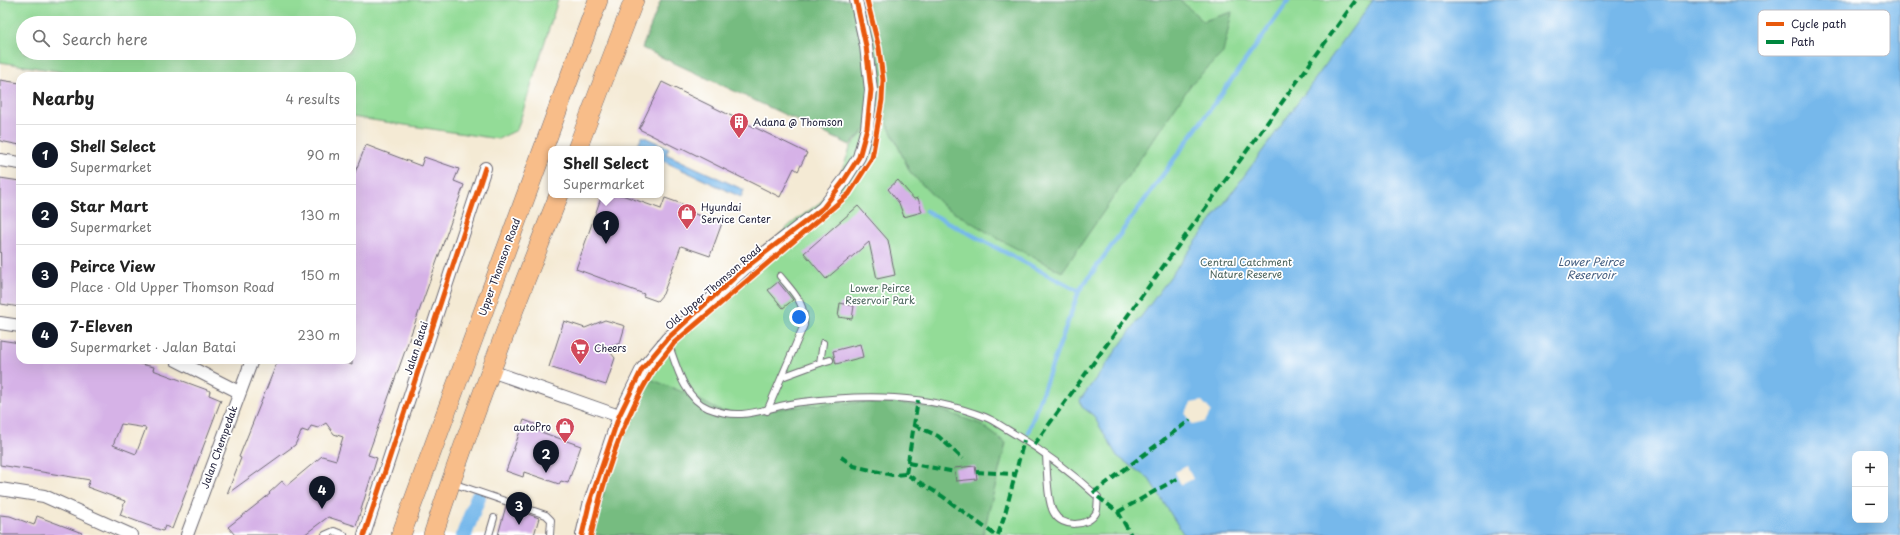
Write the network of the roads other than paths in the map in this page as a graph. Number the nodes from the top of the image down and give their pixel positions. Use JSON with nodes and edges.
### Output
{"nodes":[{"id":1,"x":598,"y":0,"type":"edge"},
{"id":2,"x":634,"y":0,"type":"edge"},
{"id":3,"x":856,"y":0,"type":"edge"},
{"id":4,"x":578,"y":146,"type":"edge"},
{"id":5,"x":0,"y":160,"type":"edge"},
{"id":6,"x":16,"y":162,"type":"edge"},
{"id":7,"x":486,"y":168,"type":"dead end"},
{"id":8,"x":558,"y":198,"type":"edge"},
{"id":9,"x":780,"y":276,"type":"dead end"},
{"id":10,"x":0,"y":323,"type":"edge"},
{"id":11,"x":16,"y":325,"type":"edge"},
{"id":12,"x":667,"y":340,"type":"junction"},
{"id":13,"x":823,"y":343,"type":"dead end"},
{"id":14,"x":830,"y":360,"type":"dead end"},
{"id":15,"x":820,"y":363,"type":"junction"},
{"id":16,"x":184,"y":364,"type":"edge"},
{"id":17,"x":250,"y":364,"type":"edge"},
{"id":18,"x":491,"y":371,"type":"junction"},
{"id":19,"x":782,"y":377,"type":"junction"},
{"id":20,"x":239,"y":392,"type":"junction"},
{"id":21,"x":767,"y":411,"type":"junction"},
{"id":22,"x":619,"y":416,"type":"junction"},
{"id":23,"x":1046,"y":455,"type":"junction"},
{"id":24,"x":450,"y":482,"type":"junction"},
{"id":25,"x":0,"y":489,"type":"edge"},
{"id":26,"x":494,"y":518,"type":"dead end"},
{"id":27,"x":132,"y":535,"type":"edge"},
{"id":28,"x":187,"y":535,"type":"edge"},
{"id":29,"x":325,"y":535,"type":"edge"},
{"id":30,"x":344,"y":535,"type":"edge"},
{"id":31,"x":364,"y":535,"type":"edge"},
{"id":32,"x":401,"y":535,"type":"edge"},
{"id":33,"x":433,"y":535,"type":"edge"},
{"id":34,"x":489,"y":535,"type":"edge"},
{"id":35,"x":550,"y":535,"type":"edge"},
{"id":36,"x":582,"y":535,"type":"edge"}],
"edges":[{"from":1,"to":32,"type":"main road","name":"Upper Thomson Road"},
{"from":2,"to":4,"type":"main road"},
{"from":3,"to":12,"type":"street","name":"Old Upper Thomson Road"},
{"from":5,"to":6,"type":"street"},
{"from":7,"to":31,"type":"street","name":"Jalan Batai"},
{"from":8,"to":18,"type":"main road"},
{"from":9,"to":19,"type":"lane"},
{"from":10,"to":11,"type":"street"},
{"from":12,"to":21,"type":"lane"},
{"from":12,"to":22,"type":"street","name":"Old Upper Thomson Road"},
{"from":13,"to":15,"type":"lane"},
{"from":14,"to":15,"type":"lane"},
{"from":15,"to":19,"type":"lane"},
{"from":16,"to":20,"type":"street"},
{"from":17,"to":20,"type":"street","name":"Jalan Chempedak"},
{"from":18,"to":22,"type":"street"},
{"from":18,"to":24,"type":"main road"},
{"from":19,"to":21,"type":"lane"},
{"from":20,"to":28,"type":"street","name":"Jalan Chempedak"},
{"from":21,"to":23,"type":"lane"},
{"from":22,"to":36,"type":"street","name":"Old Upper Thomson Road"},
{"from":23,"to":23,"type":"lane"},
{"from":24,"to":33,"type":"main road"},
{"from":24,"to":35,"type":"lane"},
{"from":25,"to":27,"type":"street"},
{"from":26,"to":34,"type":"lane"},
{"from":29,"to":30,"type":"lane"}]}
